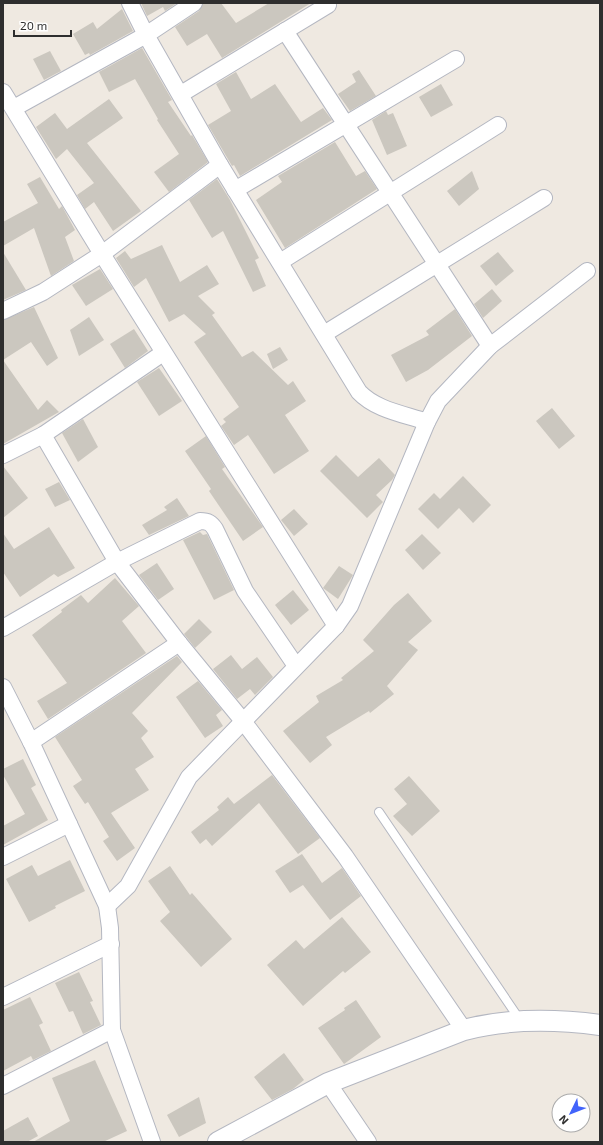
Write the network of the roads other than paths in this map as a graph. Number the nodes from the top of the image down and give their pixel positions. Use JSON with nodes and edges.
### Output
{"nodes":[{"id":1,"x":130,"y":3,"type":"edge"},
{"id":2,"x":194,"y":3,"type":"edge"},
{"id":3,"x":328,"y":5,"type":"dead end"},
{"id":4,"x":285,"y":31,"type":"junction"},
{"id":5,"x":146,"y":35,"type":"junction"},
{"id":6,"x":456,"y":59,"type":"dead end"},
{"id":7,"x":3,"y":92,"type":"edge"},
{"id":8,"x":181,"y":94,"type":"junction"},
{"id":9,"x":14,"y":108,"type":"junction"},
{"id":10,"x":346,"y":124,"type":"junction"},
{"id":11,"x":498,"y":125,"type":"dead end"},
{"id":12,"x":220,"y":165,"type":"junction"},
{"id":13,"x":236,"y":190,"type":"junction"},
{"id":14,"x":391,"y":193,"type":"junction"},
{"id":15,"x":544,"y":198,"type":"dead end"},
{"id":16,"x":102,"y":254,"type":"junction"},
{"id":17,"x":280,"y":262,"type":"junction"},
{"id":18,"x":437,"y":264,"type":"junction"},
{"id":19,"x":587,"y":271,"type":"dead end"},
{"id":20,"x":3,"y":311,"type":"edge"},
{"id":21,"x":324,"y":334,"type":"junction"},
{"id":22,"x":490,"y":346,"type":"junction"},
{"id":23,"x":164,"y":353,"type":"junction"},
{"id":24,"x":426,"y":422,"type":"junction"},
{"id":25,"x":43,"y":435,"type":"junction"},
{"id":26,"x":3,"y":455,"type":"edge"},
{"id":27,"x":117,"y":562,"type":"junction"},
{"id":28,"x":336,"y":626,"type":"junction"},
{"id":29,"x":3,"y":628,"type":"edge"},
{"id":30,"x":179,"y":643,"type":"junction"},
{"id":31,"x":296,"y":666,"type":"junction"},
{"id":32,"x":3,"y":687,"type":"edge"},
{"id":33,"x":243,"y":721,"type":"junction"},
{"id":34,"x":31,"y":742,"type":"junction"},
{"id":35,"x":379,"y":812,"type":"dead end"},
{"id":36,"x":69,"y":824,"type":"junction"},
{"id":37,"x":3,"y":857,"type":"edge"},
{"id":38,"x":107,"y":906,"type":"junction"},
{"id":39,"x":110,"y":944,"type":"junction"},
{"id":40,"x":3,"y":997,"type":"edge"},
{"id":41,"x":520,"y":1020,"type":"junction"},
{"id":42,"x":600,"y":1025,"type":"edge"},
{"id":43,"x":112,"y":1030,"type":"junction"},
{"id":44,"x":464,"y":1030,"type":"junction"},
{"id":45,"x":328,"y":1083,"type":"junction"},
{"id":46,"x":3,"y":1086,"type":"edge"},
{"id":47,"x":150,"y":1141,"type":"edge"},
{"id":48,"x":218,"y":1142,"type":"edge"},
{"id":49,"x":368,"y":1142,"type":"edge"}],
"edges":[{"from":1,"to":5,"type":"street"},
{"from":2,"to":5,"type":"street"},
{"from":3,"to":4,"type":"street"},
{"from":4,"to":8,"type":"street"},
{"from":4,"to":10,"type":"street"},
{"from":5,"to":8,"type":"street"},
{"from":5,"to":9,"type":"street"},
{"from":6,"to":10,"type":"street"},
{"from":7,"to":9,"type":"street"},
{"from":8,"to":12,"type":"street"},
{"from":9,"to":16,"type":"street"},
{"from":10,"to":13,"type":"street"},
{"from":10,"to":14,"type":"street"},
{"from":11,"to":14,"type":"street"},
{"from":12,"to":13,"type":"street"},
{"from":12,"to":16,"type":"street"},
{"from":13,"to":17,"type":"street"},
{"from":14,"to":17,"type":"street"},
{"from":14,"to":18,"type":"street"},
{"from":15,"to":18,"type":"street"},
{"from":16,"to":20,"type":"street"},
{"from":16,"to":23,"type":"street"},
{"from":17,"to":21,"type":"street"},
{"from":18,"to":21,"type":"street"},
{"from":18,"to":22,"type":"street"},
{"from":19,"to":22,"type":"street"},
{"from":21,"to":24,"type":"street"},
{"from":22,"to":24,"type":"street"},
{"from":23,"to":25,"type":"street"},
{"from":23,"to":28,"type":"street"},
{"from":24,"to":28,"type":"street"},
{"from":25,"to":26,"type":"street"},
{"from":25,"to":27,"type":"street"},
{"from":27,"to":29,"type":"street"},
{"from":27,"to":30,"type":"street"},
{"from":27,"to":31,"type":"street"},
{"from":28,"to":31,"type":"street"},
{"from":30,"to":33,"type":"street"},
{"from":30,"to":34,"type":"street"},
{"from":31,"to":33,"type":"street"},
{"from":32,"to":34,"type":"street"},
{"from":33,"to":38,"type":"street"},
{"from":33,"to":44,"type":"street"},
{"from":34,"to":36,"type":"street"},
{"from":35,"to":41,"type":"lane"},
{"from":36,"to":37,"type":"street"},
{"from":36,"to":38,"type":"street"},
{"from":38,"to":39,"type":"street"},
{"from":39,"to":40,"type":"street"},
{"from":39,"to":43,"type":"street"},
{"from":41,"to":42,"type":"street"},
{"from":41,"to":44,"type":"street"},
{"from":43,"to":46,"type":"street"},
{"from":43,"to":47,"type":"street"},
{"from":44,"to":45,"type":"street"},
{"from":45,"to":48,"type":"street"},
{"from":45,"to":49,"type":"street"}]}
